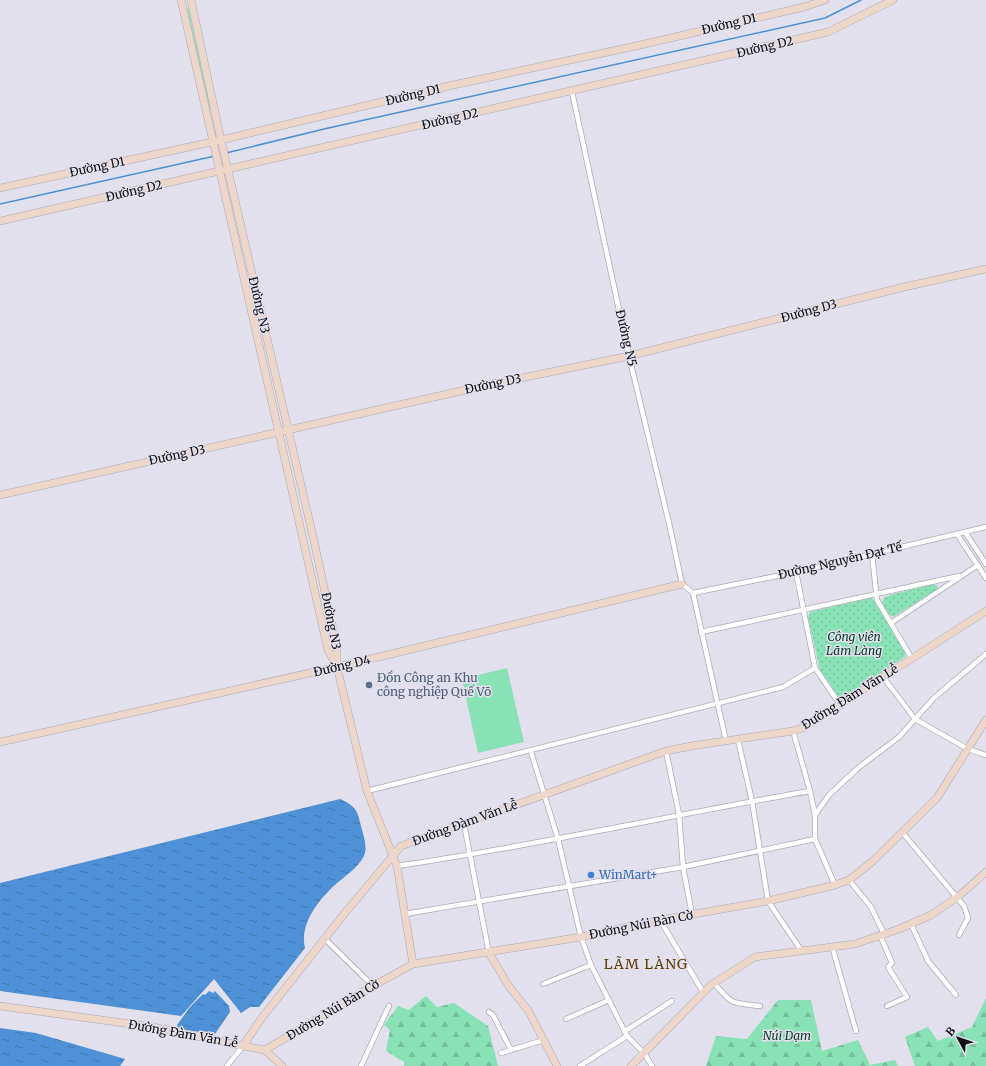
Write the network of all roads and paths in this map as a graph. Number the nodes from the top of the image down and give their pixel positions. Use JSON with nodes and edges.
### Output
{"nodes":[{"id":1,"x":181,"y":0,"type":"edge"},
{"id":2,"x":191,"y":0,"type":"edge"},
{"id":3,"x":825,"y":0,"type":"edge"},
{"id":4,"x":894,"y":0,"type":"edge"},
{"id":5,"x":572,"y":92,"type":"junction"},
{"id":6,"x":218,"y":143,"type":"junction"},
{"id":7,"x":223,"y":168,"type":"junction"},
{"id":8,"x":0,"y":188,"type":"edge"},
{"id":9,"x":0,"y":222,"type":"edge"},
{"id":10,"x":986,"y":269,"type":"edge"},
{"id":11,"x":258,"y":300,"type":"junction"},
{"id":12,"x":248,"y":303,"type":"junction"},
{"id":13,"x":629,"y":356,"type":"junction"},
{"id":14,"x":289,"y":431,"type":"junction"},
{"id":15,"x":280,"y":433,"type":"junction"},
{"id":16,"x":0,"y":495,"type":"edge"},
{"id":17,"x":986,"y":527,"type":"edge"},
{"id":18,"x":965,"y":532,"type":"junction"},
{"id":19,"x":957,"y":534,"type":"junction"},
{"id":20,"x":872,"y":554,"type":"junction"},
{"id":21,"x":986,"y":564,"type":"edge"},
{"id":22,"x":978,"y":565,"type":"junction"},
{"id":23,"x":796,"y":572,"type":"junction"},
{"id":24,"x":959,"y":576,"type":"junction"},
{"id":25,"x":986,"y":578,"type":"edge"},
{"id":26,"x":682,"y":584,"type":"junction"},
{"id":27,"x":693,"y":593,"type":"junction"},
{"id":28,"x":878,"y":595,"type":"junction"},
{"id":29,"x":804,"y":609,"type":"junction"},
{"id":30,"x":986,"y":611,"type":"edge"},
{"id":31,"x":891,"y":623,"type":"junction"},
{"id":32,"x":701,"y":632,"type":"junction"},
{"id":33,"x":986,"y":654,"type":"edge"},
{"id":34,"x":912,"y":659,"type":"junction"},
{"id":35,"x":337,"y":667,"type":"junction"},
{"id":36,"x":815,"y":668,"type":"junction"},
{"id":37,"x":883,"y":677,"type":"junction"},
{"id":38,"x":718,"y":704,"type":"junction"},
{"id":39,"x":841,"y":706,"type":"junction"},
{"id":40,"x":915,"y":719,"type":"junction"},
{"id":41,"x":986,"y":720,"type":"edge"},
{"id":42,"x":793,"y":731,"type":"junction"},
{"id":43,"x":738,"y":740,"type":"junction"},
{"id":44,"x":726,"y":741,"type":"junction"},
{"id":45,"x":0,"y":742,"type":"edge"},
{"id":46,"x":968,"y":749,"type":"junction"},
{"id":47,"x":666,"y":751,"type":"junction"},
{"id":48,"x":531,"y":752,"type":"junction"},
{"id":49,"x":986,"y":755,"type":"edge"},
{"id":50,"x":367,"y":791,"type":"junction"},
{"id":51,"x":810,"y":791,"type":"junction"},
{"id":52,"x":545,"y":795,"type":"junction"},
{"id":53,"x":752,"y":801,"type":"junction"},
{"id":54,"x":680,"y":814,"type":"junction"},
{"id":55,"x":814,"y":814,"type":"junction"},
{"id":56,"x":464,"y":824,"type":"junction"},
{"id":57,"x":902,"y":832,"type":"junction"},
{"id":58,"x":558,"y":839,"type":"junction"},
{"id":59,"x":815,"y":839,"type":"junction"},
{"id":60,"x":761,"y":850,"type":"junction"},
{"id":61,"x":393,"y":854,"type":"junction"},
{"id":62,"x":470,"y":855,"type":"junction"},
{"id":63,"x":396,"y":866,"type":"junction"},
{"id":64,"x":683,"y":867,"type":"junction"},
{"id":65,"x":986,"y":872,"type":"edge"},
{"id":66,"x":849,"y":880,"type":"junction"},
{"id":67,"x":835,"y":885,"type":"junction"},
{"id":68,"x":570,"y":887,"type":"junction"},
{"id":69,"x":957,"y":898,"type":"junction"},
{"id":70,"x":768,"y":901,"type":"junction"},
{"id":71,"x":479,"y":903,"type":"junction"},
{"id":72,"x":405,"y":914,"type":"junction"},
{"id":73,"x":692,"y":914,"type":"junction"},
{"id":74,"x":660,"y":920,"type":"junction"},
{"id":75,"x":911,"y":924,"type":"junction"},
{"id":76,"x":882,"y":935,"type":"junction"},
{"id":77,"x":581,"y":936,"type":"junction"},
{"id":78,"x":960,"y":936,"type":"dead end"},
{"id":79,"x":325,"y":939,"type":"junction"},
{"id":80,"x":832,"y":946,"type":"junction"},
{"id":81,"x":801,"y":950,"type":"junction"},
{"id":82,"x":489,"y":953,"type":"junction"},
{"id":83,"x":413,"y":964,"type":"junction"},
{"id":84,"x":591,"y":965,"type":"junction"},
{"id":85,"x":714,"y":983,"type":"junction"},
{"id":86,"x":542,"y":984,"type":"dead end"},
{"id":87,"x":373,"y":986,"type":"junction"},
{"id":88,"x":703,"y":992,"type":"junction"},
{"id":89,"x":956,"y":995,"type":"dead end"},
{"id":90,"x":609,"y":1000,"type":"junction"},
{"id":91,"x":672,"y":1001,"type":"dead end"},
{"id":92,"x":0,"y":1006,"type":"edge"},
{"id":93,"x":389,"y":1006,"type":"dead end"},
{"id":94,"x":760,"y":1006,"type":"dead end"},
{"id":95,"x":887,"y":1006,"type":"dead end"},
{"id":96,"x":489,"y":1012,"type":"dead end"},
{"id":97,"x":566,"y":1020,"type":"dead end"},
{"id":98,"x":856,"y":1031,"type":"dead end"},
{"id":99,"x":626,"y":1034,"type":"junction"},
{"id":100,"x":544,"y":1040,"type":"junction"},
{"id":101,"x":243,"y":1046,"type":"junction"},
{"id":102,"x":265,"y":1050,"type":"junction"},
{"id":103,"x":511,"y":1050,"type":"junction"},
{"id":104,"x":501,"y":1053,"type":"dead end"},
{"id":105,"x":644,"y":1053,"type":"junction"},
{"id":106,"x":227,"y":1066,"type":"edge"},
{"id":107,"x":282,"y":1066,"type":"edge"},
{"id":108,"x":361,"y":1066,"type":"edge"},
{"id":109,"x":557,"y":1066,"type":"edge"},
{"id":110,"x":580,"y":1066,"type":"edge"},
{"id":111,"x":631,"y":1066,"type":"edge"},
{"id":112,"x":652,"y":1066,"type":"edge"}],
"edges":[{"from":1,"to":6,"type":"street","name":"Đường N3"},
{"from":2,"to":6,"type":"street","name":"Đường N3"},
{"from":3,"to":6,"type":"street","name":"Đường D1"},
{"from":4,"to":5,"type":"street","name":"Đường D2"},
{"from":5,"to":7,"type":"street","name":"Đường D2"},
{"from":5,"to":13,"type":"street","name":"Đường N5"},
{"from":6,"to":7,"type":"street","name":"Đường N3"},
{"from":6,"to":8,"type":"street","name":"Đường D1"},
{"from":7,"to":9,"type":"street","name":"Đường D2"},
{"from":7,"to":11,"type":"street","name":"Đường N3"},
{"from":7,"to":12,"type":"street","name":"Đường N3"},
{"from":10,"to":13,"type":"street","name":"Đường D3"},
{"from":11,"to":12,"type":"street"},
{"from":11,"to":14,"type":"street","name":"Đường N3"},
{"from":12,"to":15,"type":"street","name":"Đường N3"},
{"from":13,"to":14,"type":"street","name":"Đường D3"},
{"from":13,"to":26,"type":"street","name":"Đường N5"},
{"from":14,"to":15,"type":"street","name":"Đường D3"},
{"from":14,"to":35,"type":"street","name":"Đường N3"},
{"from":15,"to":16,"type":"street","name":"Đường D3"},
{"from":15,"to":35,"type":"street","name":"Đường N3"},
{"from":17,"to":18,"type":"street","name":"Đường Nguyễn Đạt Tế"},
{"from":18,"to":19,"type":"street","name":"Đường Nguyễn Đạt Tế"},
{"from":18,"to":21,"type":"street"},
{"from":19,"to":20,"type":"street","name":"Đường Nguyễn Đạt Tế"},
{"from":19,"to":22,"type":"street"},
{"from":20,"to":23,"type":"street","name":"Đường Nguyễn Đạt Tế"},
{"from":20,"to":28,"type":"street"},
{"from":22,"to":24,"type":"street"},
{"from":22,"to":25,"type":"street"},
{"from":23,"to":27,"type":"street","name":"Đường Nguyễn Đạt Tế"},
{"from":23,"to":29,"type":"street"},
{"from":24,"to":28,"type":"street"},
{"from":24,"to":31,"type":"street"},
{"from":26,"to":27,"type":"street"},
{"from":26,"to":35,"type":"street","name":"Đường D4"},
{"from":27,"to":32,"type":"street"},
{"from":28,"to":29,"type":"street"},
{"from":28,"to":31,"type":"street"},
{"from":29,"to":32,"type":"street"},
{"from":29,"to":36,"type":"street"},
{"from":30,"to":34,"type":"street","name":"Đường Đàm Văn Lễ"},
{"from":31,"to":34,"type":"street"},
{"from":32,"to":38,"type":"street"},
{"from":33,"to":40,"type":"street"},
{"from":34,"to":37,"type":"street","name":"Đường Đàm Văn Lễ"},
{"from":35,"to":45,"type":"street","name":"Đường D4"},
{"from":35,"to":50,"type":"street"},
{"from":36,"to":38,"type":"street"},
{"from":36,"to":39,"type":"street"},
{"from":37,"to":39,"type":"street","name":"Đường Đàm Văn Lễ"},
{"from":37,"to":40,"type":"street"},
{"from":38,"to":44,"type":"street"},
{"from":38,"to":48,"type":"street"},
{"from":39,"to":42,"type":"street","name":"Đường Đàm Văn Lễ"},
{"from":40,"to":46,"type":"street"},
{"from":40,"to":55,"type":"street"},
{"from":41,"to":46,"type":"street","name":"Đường Núi Bàn Cờ"},
{"from":42,"to":43,"type":"street","name":"Đường Đàm Văn Lễ"},
{"from":42,"to":51,"type":"street"},
{"from":43,"to":44,"type":"street","name":"Đường Đàm Văn Lễ"},
{"from":43,"to":53,"type":"street"},
{"from":44,"to":47,"type":"street","name":"Đường Đàm Văn Lễ"},
{"from":46,"to":49,"type":"street"},
{"from":46,"to":57,"type":"street","name":"Đường Núi Bàn Cờ"},
{"from":47,"to":52,"type":"street","name":"Đường Đàm Văn Lễ"},
{"from":47,"to":54,"type":"street"},
{"from":48,"to":50,"type":"street"},
{"from":48,"to":52,"type":"street"},
{"from":50,"to":61,"type":"street"},
{"from":51,"to":53,"type":"street"},
{"from":51,"to":55,"type":"street"},
{"from":52,"to":56,"type":"street","name":"Đường Đàm Văn Lễ"},
{"from":52,"to":58,"type":"street"},
{"from":53,"to":54,"type":"street"},
{"from":53,"to":60,"type":"street"},
{"from":54,"to":58,"type":"street"},
{"from":54,"to":64,"type":"street"},
{"from":55,"to":59,"type":"street"},
{"from":56,"to":61,"type":"street","name":"Đường Đàm Văn Lễ"},
{"from":56,"to":62,"type":"street"},
{"from":57,"to":66,"type":"street","name":"Đường Núi Bàn Cờ"},
{"from":57,"to":69,"type":"street"},
{"from":58,"to":62,"type":"street"},
{"from":58,"to":68,"type":"street"},
{"from":59,"to":60,"type":"street"},
{"from":59,"to":67,"type":"street"},
{"from":60,"to":64,"type":"street"},
{"from":60,"to":70,"type":"street"},
{"from":61,"to":63,"type":"street"},
{"from":61,"to":79,"type":"street","name":"Đường Đàm Văn Lễ"},
{"from":62,"to":63,"type":"street"},
{"from":62,"to":71,"type":"street"},
{"from":63,"to":72,"type":"street"},
{"from":64,"to":68,"type":"street"},
{"from":64,"to":73,"type":"street"},
{"from":65,"to":69,"type":"street"},
{"from":66,"to":67,"type":"street","name":"Đường Núi Bàn Cờ"},
{"from":66,"to":76,"type":"street"},
{"from":67,"to":70,"type":"street","name":"Đường Núi Bàn Cờ"},
{"from":68,"to":71,"type":"street"},
{"from":68,"to":77,"type":"street"},
{"from":69,"to":75,"type":"street"},
{"from":69,"to":78,"type":"street"},
{"from":70,"to":73,"type":"street","name":"Đường Núi Bàn Cờ"},
{"from":70,"to":81,"type":"street"},
{"from":71,"to":72,"type":"street"},
{"from":71,"to":82,"type":"street"},
{"from":72,"to":83,"type":"street"},
{"from":73,"to":74,"type":"street","name":"Đường Núi Bàn Cờ"},
{"from":74,"to":77,"type":"street","name":"Đường Núi Bàn Cờ"},
{"from":74,"to":88,"type":"street"},
{"from":75,"to":76,"type":"street"},
{"from":75,"to":89,"type":"street"},
{"from":76,"to":80,"type":"street"},
{"from":76,"to":95,"type":"street"},
{"from":77,"to":82,"type":"street","name":"Đường Núi Bàn Cờ"},
{"from":77,"to":84,"type":"street"},
{"from":79,"to":87,"type":"street"},
{"from":79,"to":101,"type":"street","name":"Đường Đàm Văn Lễ"},
{"from":80,"to":81,"type":"street"},
{"from":80,"to":98,"type":"street"},
{"from":81,"to":85,"type":"street"},
{"from":82,"to":83,"type":"street","name":"Đường Núi Bàn Cờ"},
{"from":82,"to":100,"type":"street"},
{"from":83,"to":87,"type":"street","name":"Đường Núi Bàn Cờ"},
{"from":84,"to":86,"type":"street"},
{"from":84,"to":90,"type":"street"},
{"from":85,"to":88,"type":"street"},
{"from":85,"to":94,"type":"street"},
{"from":87,"to":102,"type":"street","name":"Đường Núi Bàn Cờ"},
{"from":88,"to":105,"type":"street"},
{"from":90,"to":97,"type":"street"},
{"from":90,"to":99,"type":"street"},
{"from":91,"to":99,"type":"street"},
{"from":92,"to":101,"type":"street","name":"Đường Đàm Văn Lễ"},
{"from":93,"to":108,"type":"street"},
{"from":96,"to":103,"type":"street"},
{"from":99,"to":105,"type":"street"},
{"from":99,"to":110,"type":"street"},
{"from":100,"to":103,"type":"street"},
{"from":100,"to":109,"type":"street"},
{"from":101,"to":102,"type":"street"},
{"from":101,"to":106,"type":"street"},
{"from":102,"to":107,"type":"street"},
{"from":103,"to":104,"type":"street"},
{"from":105,"to":111,"type":"street"},
{"from":105,"to":112,"type":"street"}]}
